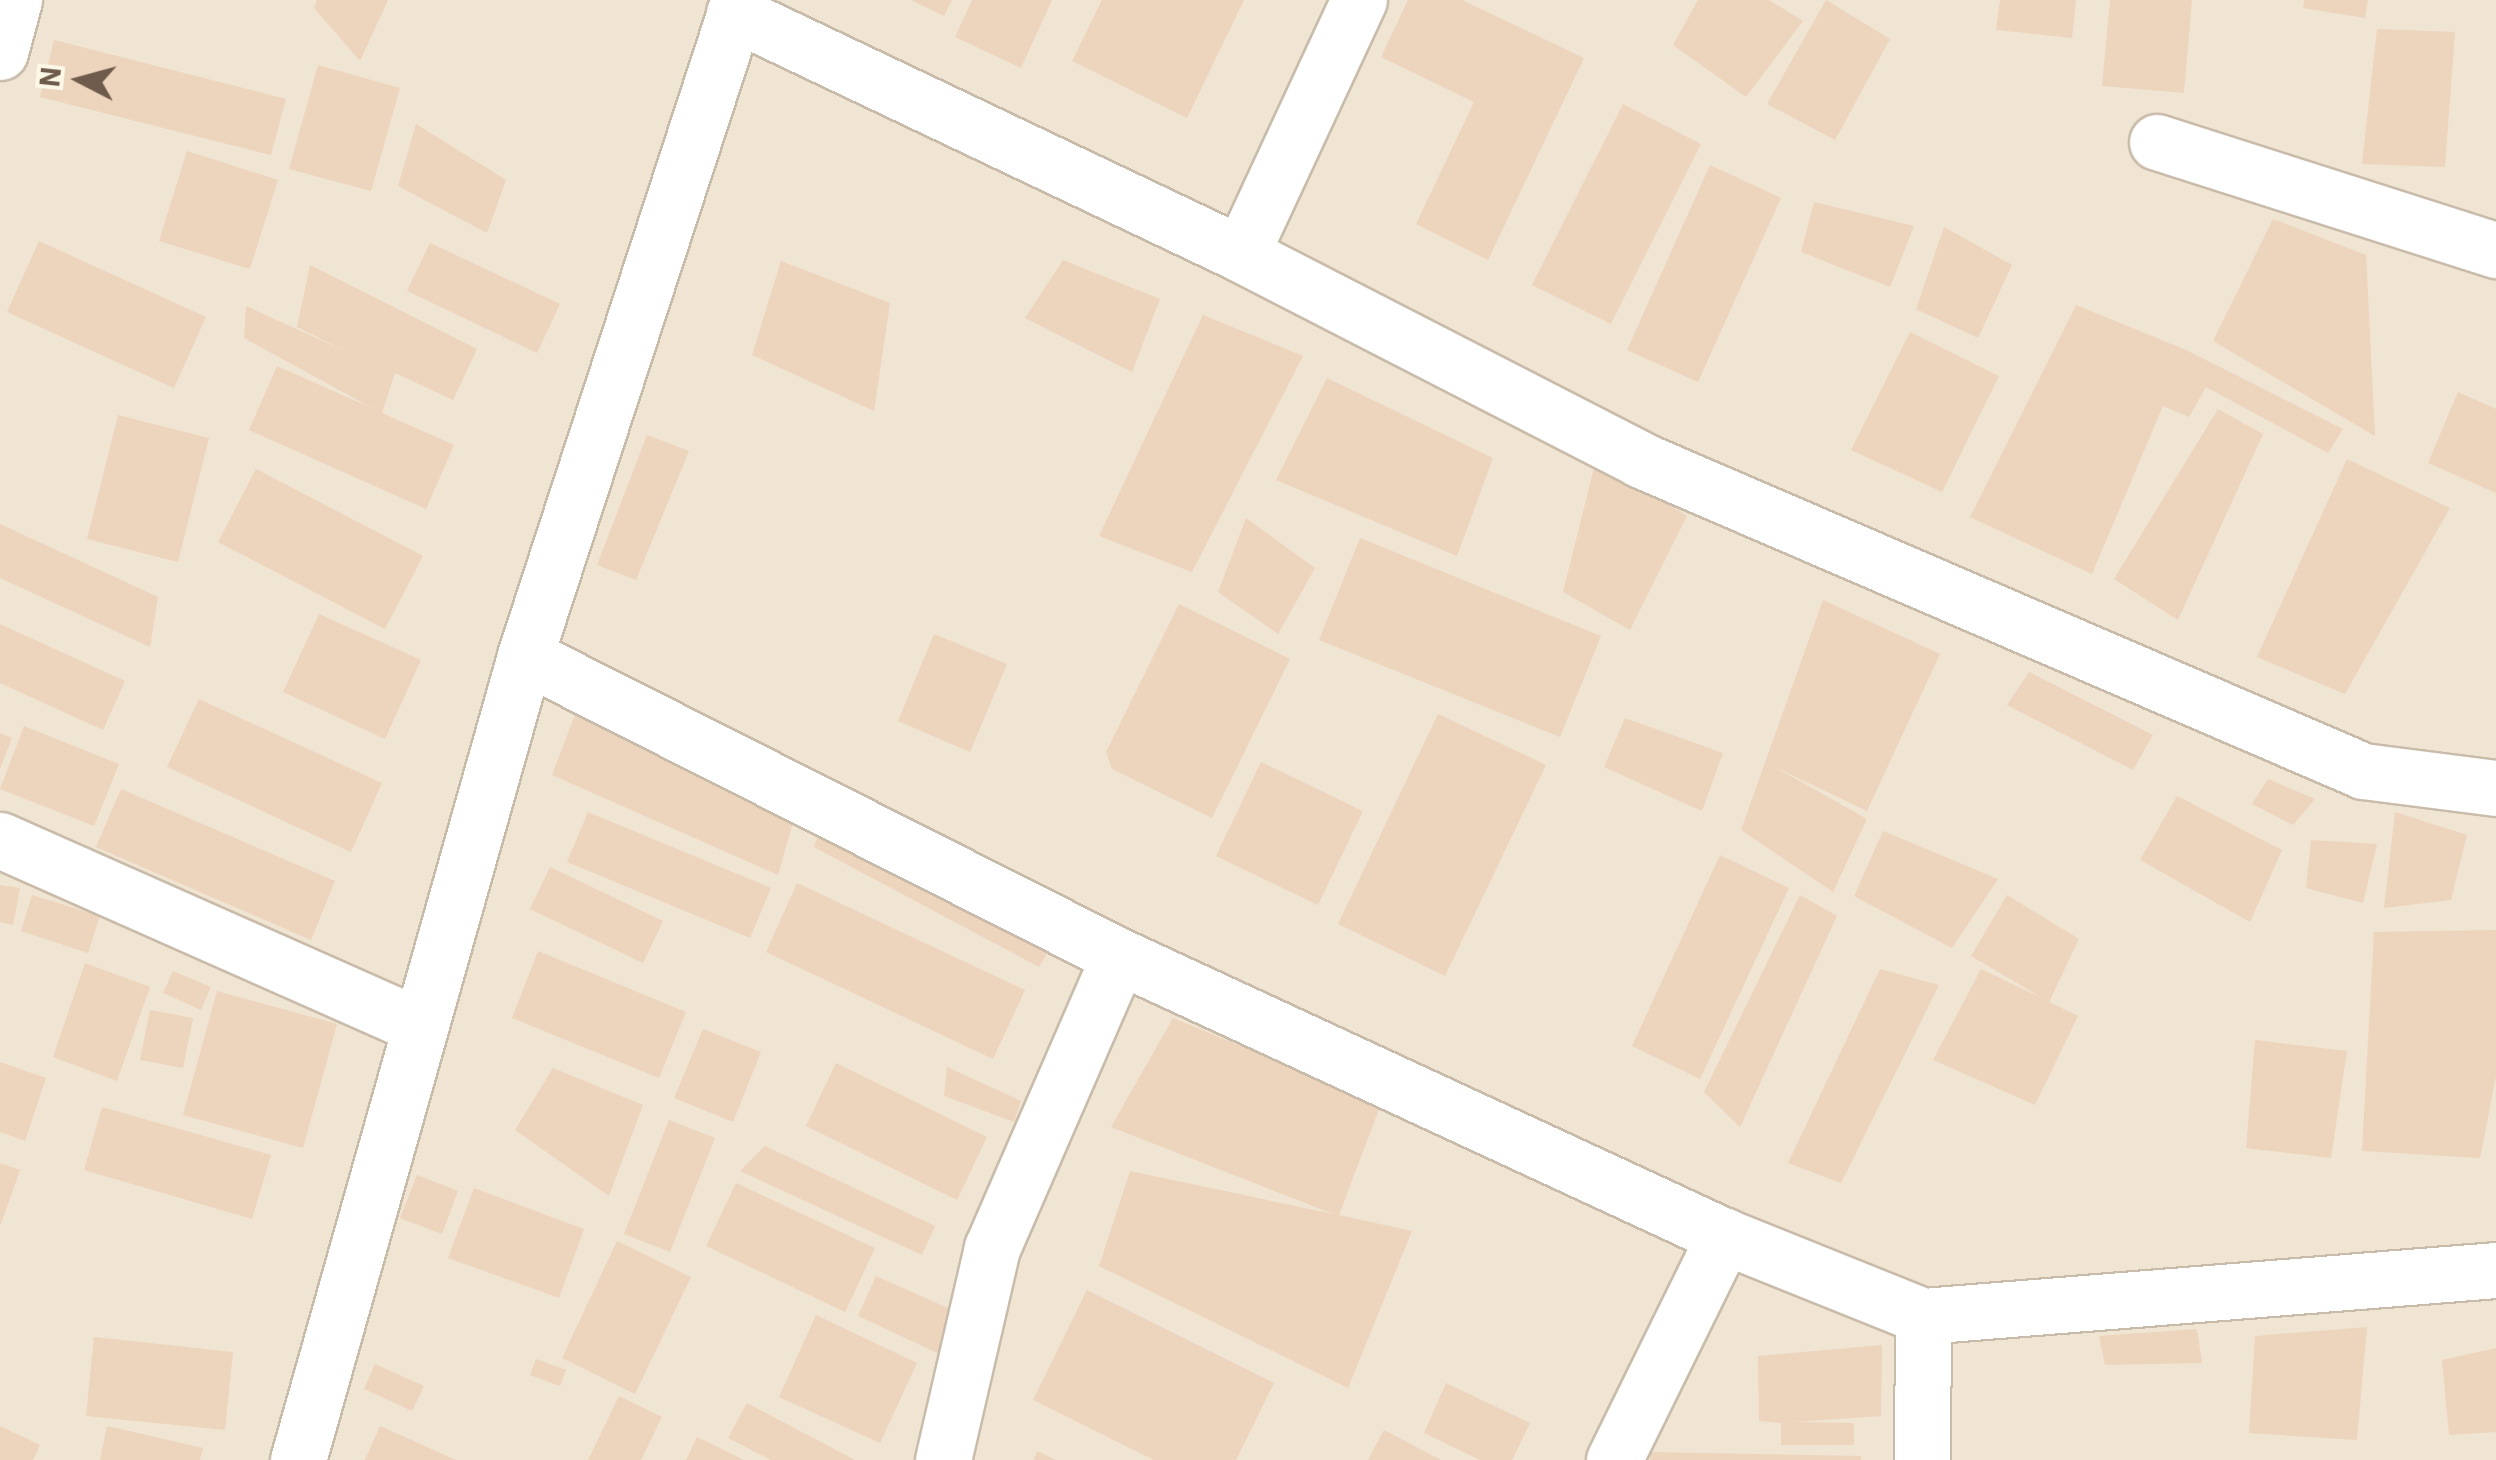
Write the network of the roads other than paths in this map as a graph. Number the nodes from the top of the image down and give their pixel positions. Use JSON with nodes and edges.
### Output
{"nodes":[{"id":1,"x":14,"y":0,"type":"edge"},
{"id":2,"x":1359,"y":0,"type":"edge"},
{"id":3,"x":737,"y":6,"type":"edge"},
{"id":4,"x":0,"y":52,"type":"edge"},
{"id":5,"x":2157,"y":142,"type":"dead end"},
{"id":6,"x":2496,"y":250,"type":"edge"},
{"id":7,"x":1241,"y":254,"type":"junction"},
{"id":8,"x":525,"y":656,"type":"junction"},
{"id":9,"x":2496,"y":788,"type":"edge"},
{"id":10,"x":0,"y":840,"type":"edge"},
{"id":11,"x":1119,"y":956,"type":"junction"},
{"id":12,"x":418,"y":1025,"type":"junction"},
{"id":13,"x":1724,"y":1236,"type":"junction"},
{"id":14,"x":2496,"y":1270,"type":"edge"},
{"id":15,"x":1923,"y":1316,"type":"junction"},
{"id":16,"x":298,"y":1460,"type":"edge"},
{"id":17,"x":943,"y":1460,"type":"edge"},
{"id":18,"x":1614,"y":1460,"type":"edge"},
{"id":19,"x":1922,"y":1460,"type":"edge"}],
"edges":[{"from":1,"to":4,"type":"street"},
{"from":2,"to":7,"type":"street"},
{"from":3,"to":7,"type":"street"},
{"from":3,"to":8,"type":"street"},
{"from":5,"to":6,"type":"street"},
{"from":7,"to":9,"type":"street"},
{"from":8,"to":11,"type":"street"},
{"from":8,"to":12,"type":"street"},
{"from":10,"to":12,"type":"street"},
{"from":11,"to":13,"type":"street"},
{"from":11,"to":17,"type":"street"},
{"from":12,"to":16,"type":"street"},
{"from":13,"to":15,"type":"street"},
{"from":13,"to":18,"type":"street"},
{"from":14,"to":15,"type":"street"},
{"from":15,"to":19,"type":"street"}]}
